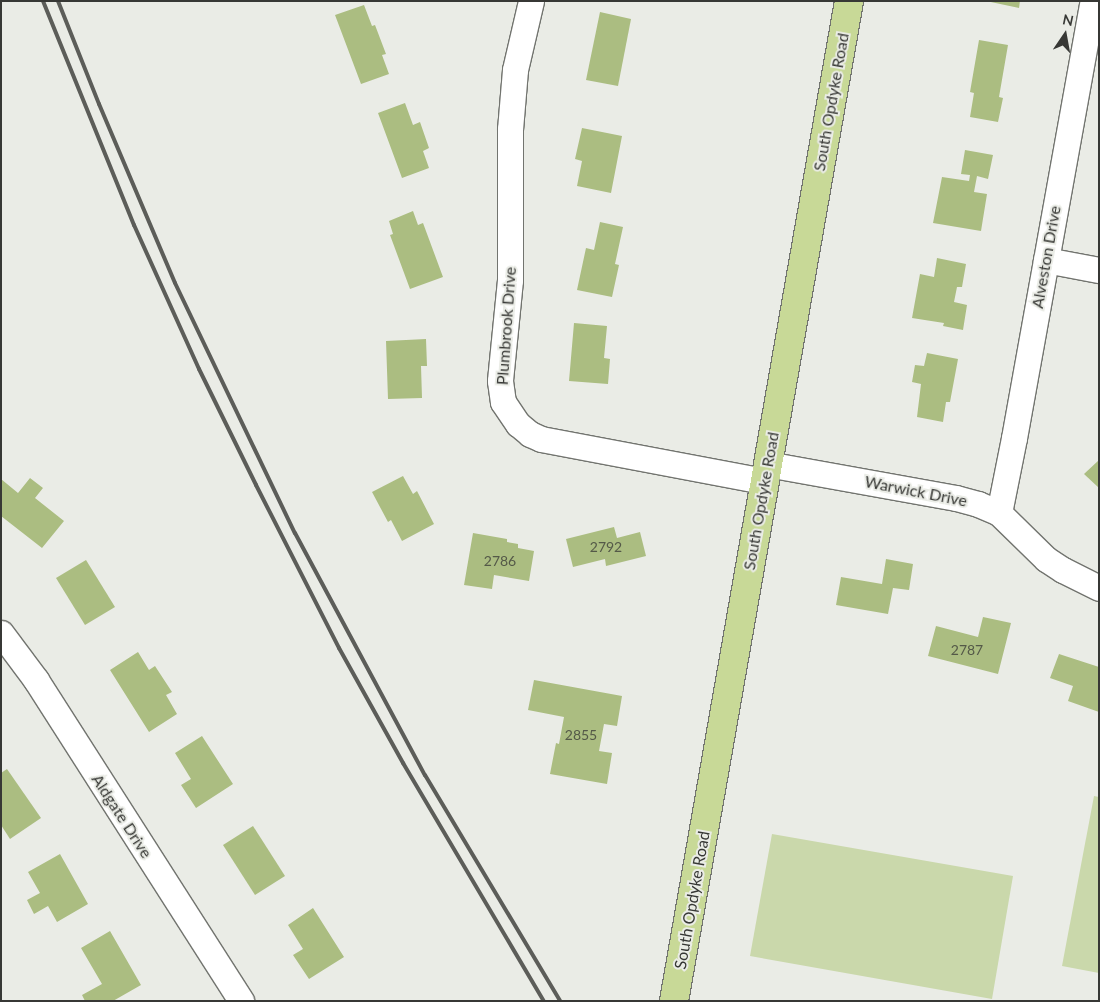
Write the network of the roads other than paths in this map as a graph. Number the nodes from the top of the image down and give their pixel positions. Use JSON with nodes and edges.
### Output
{"nodes":[{"id":1,"x":531,"y":1,"type":"edge"},
{"id":2,"x":849,"y":1,"type":"edge"},
{"id":3,"x":1093,"y":1,"type":"edge"},
{"id":4,"x":1046,"y":260,"type":"junction"},
{"id":5,"x":1099,"y":270,"type":"edge"},
{"id":6,"x":766,"y":473,"type":"junction"},
{"id":7,"x":999,"y":513,"type":"junction"},
{"id":8,"x":1099,"y":588,"type":"edge"},
{"id":9,"x":1,"y":633,"type":"edge"},
{"id":10,"x":240,"y":1001,"type":"edge"},
{"id":11,"x":674,"y":1001,"type":"edge"}],
"edges":[{"from":1,"to":6,"type":"street","name":"Plumbrook Drive"},
{"from":2,"to":6,"type":"main road","name":"South Opdyke Road"},
{"from":3,"to":4,"type":"street","name":"Alveston Drive"},
{"from":4,"to":5,"type":"street"},
{"from":4,"to":7,"type":"street","name":"Alveston Drive"},
{"from":6,"to":7,"type":"street","name":"Warwick Drive"},
{"from":6,"to":11,"type":"main road","name":"South Opdyke Road"},
{"from":7,"to":8,"type":"street","name":"Warwick Drive"},
{"from":9,"to":10,"type":"street","name":"Aldgate Drive"}]}
